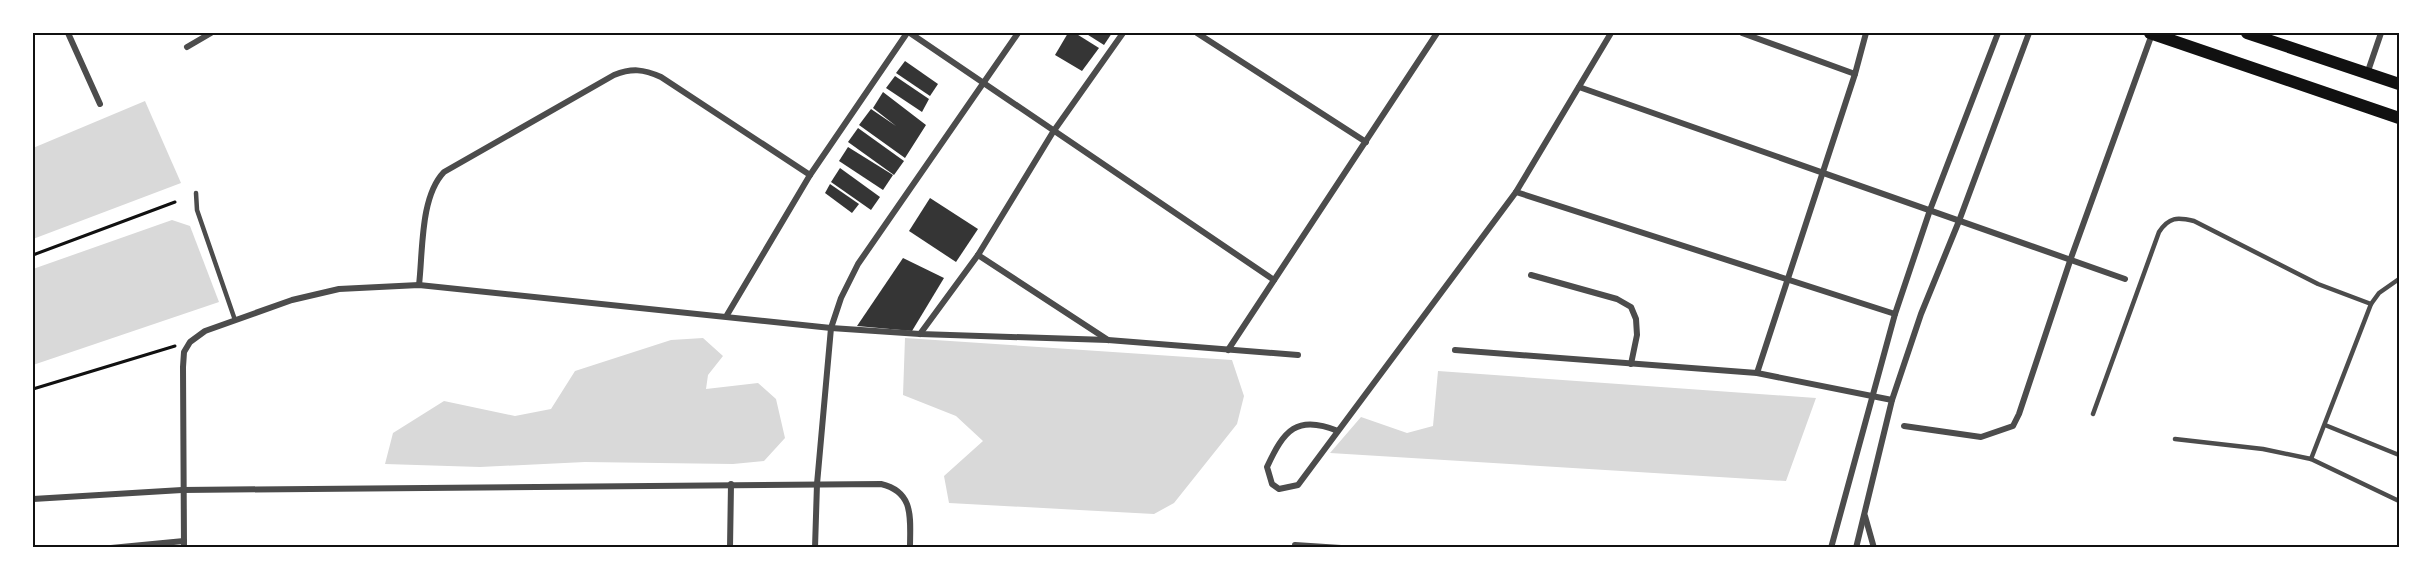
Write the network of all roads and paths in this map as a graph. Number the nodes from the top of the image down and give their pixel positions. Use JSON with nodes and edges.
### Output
{"nodes":[{"id":1,"x":68,"y":33,"type":"edge"},
{"id":2,"x":211,"y":33,"type":"edge"},
{"id":3,"x":909,"y":33,"type":"edge"},
{"id":4,"x":1018,"y":33,"type":"edge"},
{"id":5,"x":1123,"y":33,"type":"edge"},
{"id":6,"x":1197,"y":33,"type":"edge"},
{"id":7,"x":1437,"y":33,"type":"edge"},
{"id":8,"x":1611,"y":33,"type":"edge"},
{"id":9,"x":1742,"y":33,"type":"edge"},
{"id":10,"x":1866,"y":33,"type":"edge"},
{"id":11,"x":1998,"y":33,"type":"edge"},
{"id":12,"x":2029,"y":33,"type":"edge"},
{"id":13,"x":2151,"y":33,"type":"edge"},
{"id":14,"x":2247,"y":33,"type":"edge"},
{"id":15,"x":2381,"y":33,"type":"edge"},
{"id":16,"x":187,"y":46,"type":"dead end"},
{"id":17,"x":1856,"y":74,"type":"junction"},
{"id":18,"x":2367,"y":74,"type":"junction"},
{"id":19,"x":983,"y":84,"type":"junction"},
{"id":20,"x":2399,"y":84,"type":"edge"},
{"id":21,"x":1579,"y":87,"type":"junction"},
{"id":22,"x":100,"y":104,"type":"dead end"},
{"id":23,"x":2399,"y":118,"type":"edge"},
{"id":24,"x":1053,"y":132,"type":"junction"},
{"id":25,"x":1366,"y":142,"type":"junction"},
{"id":26,"x":1822,"y":174,"type":"junction"},
{"id":27,"x":810,"y":175,"type":"junction"},
{"id":28,"x":1516,"y":192,"type":"junction"},
{"id":29,"x":196,"y":194,"type":"dead end"},
{"id":30,"x":175,"y":202,"type":"dead end"},
{"id":31,"x":1930,"y":210,"type":"junction"},
{"id":32,"x":1959,"y":221,"type":"junction"},
{"id":33,"x":33,"y":255,"type":"edge"},
{"id":34,"x":978,"y":255,"type":"junction"},
{"id":35,"x":2071,"y":258,"type":"junction"},
{"id":36,"x":1531,"y":275,"type":"dead end"},
{"id":37,"x":2125,"y":279,"type":"dead end"},
{"id":38,"x":2399,"y":279,"type":"edge"},
{"id":39,"x":1274,"y":280,"type":"junction"},
{"id":40,"x":1788,"y":280,"type":"junction"},
{"id":41,"x":419,"y":285,"type":"junction"},
{"id":42,"x":2371,"y":304,"type":"junction"},
{"id":43,"x":1895,"y":314,"type":"junction"},
{"id":44,"x":726,"y":315,"type":"junction"},
{"id":45,"x":235,"y":320,"type":"junction"},
{"id":46,"x":831,"y":327,"type":"junction"},
{"id":47,"x":920,"y":334,"type":"junction"},
{"id":48,"x":1108,"y":340,"type":"junction"},
{"id":49,"x":190,"y":342,"type":"junction"},
{"id":50,"x":1228,"y":350,"type":"junction"},
{"id":51,"x":1455,"y":350,"type":"dead end"},
{"id":52,"x":1298,"y":355,"type":"dead end"},
{"id":53,"x":1631,"y":364,"type":"junction"},
{"id":54,"x":1757,"y":373,"type":"junction"},
{"id":55,"x":33,"y":389,"type":"edge"},
{"id":56,"x":1873,"y":396,"type":"junction"},
{"id":57,"x":1892,"y":400,"type":"junction"},
{"id":58,"x":2093,"y":414,"type":"dead end"},
{"id":59,"x":2325,"y":424,"type":"junction"},
{"id":60,"x":1904,"y":426,"type":"dead end"},
{"id":61,"x":1338,"y":431,"type":"junction"},
{"id":62,"x":2175,"y":440,"type":"dead end"},
{"id":63,"x":2399,"y":454,"type":"edge"},
{"id":64,"x":2311,"y":459,"type":"junction"},
{"id":65,"x":731,"y":484,"type":"junction"},
{"id":66,"x":817,"y":484,"type":"junction"},
{"id":67,"x":182,"y":490,"type":"junction"},
{"id":68,"x":33,"y":499,"type":"edge"},
{"id":69,"x":2399,"y":501,"type":"edge"},
{"id":70,"x":1865,"y":516,"type":"junction"},
{"id":71,"x":184,"y":544,"type":"edge"},
{"id":72,"x":1295,"y":545,"type":"dead end"},
{"id":73,"x":111,"y":548,"type":"edge"},
{"id":74,"x":730,"y":548,"type":"edge"},
{"id":75,"x":815,"y":548,"type":"edge"},
{"id":76,"x":910,"y":548,"type":"edge"},
{"id":77,"x":1341,"y":548,"type":"edge"},
{"id":78,"x":1831,"y":548,"type":"edge"},
{"id":79,"x":1856,"y":548,"type":"edge"},
{"id":80,"x":1874,"y":548,"type":"edge"}],
"edges":[{"from":1,"to":22,"type":"street"},
{"from":2,"to":16,"type":"street"},
{"from":3,"to":19,"type":"street"},
{"from":3,"to":27,"type":"street"},
{"from":4,"to":19,"type":"street"},
{"from":5,"to":24,"type":"street"},
{"from":6,"to":25,"type":"street"},
{"from":7,"to":25,"type":"street"},
{"from":8,"to":21,"type":"street"},
{"from":9,"to":17,"type":"street"},
{"from":10,"to":17,"type":"street"},
{"from":11,"to":31,"type":"street"},
{"from":12,"to":32,"type":"street"},
{"from":13,"to":23,"type":"main road"},
{"from":13,"to":35,"type":"street"},
{"from":14,"to":18,"type":"main road"},
{"from":15,"to":18,"type":"street"},
{"from":17,"to":26,"type":"street"},
{"from":18,"to":20,"type":"main road"},
{"from":19,"to":24,"type":"street"},
{"from":19,"to":46,"type":"street"},
{"from":21,"to":26,"type":"street"},
{"from":21,"to":28,"type":"street"},
{"from":24,"to":34,"type":"street"},
{"from":24,"to":39,"type":"street"},
{"from":25,"to":39,"type":"street"},
{"from":26,"to":31,"type":"street"},
{"from":26,"to":40,"type":"street"},
{"from":27,"to":41,"type":"street"},
{"from":27,"to":44,"type":"street"},
{"from":28,"to":40,"type":"street"},
{"from":28,"to":61,"type":"street"},
{"from":29,"to":45,"type":"lane"},
{"from":30,"to":33,"type":"path"},
{"from":31,"to":32,"type":"street"},
{"from":31,"to":43,"type":"street"},
{"from":32,"to":35,"type":"street"},
{"from":32,"to":57,"type":"street"},
{"from":34,"to":47,"type":"street"},
{"from":34,"to":48,"type":"street"},
{"from":35,"to":37,"type":"street"},
{"from":35,"to":60,"type":"street"},
{"from":36,"to":53,"type":"street"},
{"from":38,"to":42,"type":"lane"},
{"from":39,"to":50,"type":"street"},
{"from":40,"to":43,"type":"street"},
{"from":40,"to":54,"type":"street"},
{"from":41,"to":44,"type":"street"},
{"from":41,"to":45,"type":"street"},
{"from":42,"to":58,"type":"lane"},
{"from":42,"to":59,"type":"lane"},
{"from":43,"to":56,"type":"street"},
{"from":44,"to":46,"type":"street"},
{"from":45,"to":49,"type":"street"},
{"from":46,"to":47,"type":"street"},
{"from":46,"to":66,"type":"street"},
{"from":47,"to":48,"type":"street"},
{"from":48,"to":50,"type":"street"},
{"from":49,"to":55,"type":"path"},
{"from":49,"to":67,"type":"street"},
{"from":50,"to":52,"type":"street"},
{"from":51,"to":53,"type":"street"},
{"from":53,"to":54,"type":"street"},
{"from":54,"to":56,"type":"street"},
{"from":56,"to":57,"type":"street"},
{"from":56,"to":78,"type":"street"},
{"from":57,"to":70,"type":"street"},
{"from":59,"to":63,"type":"lane"},
{"from":59,"to":64,"type":"lane"},
{"from":61,"to":61,"type":"street"},
{"from":62,"to":64,"type":"lane"},
{"from":64,"to":69,"type":"lane"},
{"from":65,"to":66,"type":"street"},
{"from":65,"to":67,"type":"street"},
{"from":65,"to":74,"type":"street"},
{"from":66,"to":75,"type":"street"},
{"from":66,"to":76,"type":"street"},
{"from":67,"to":68,"type":"street"},
{"from":67,"to":71,"type":"street"},
{"from":70,"to":79,"type":"street"},
{"from":70,"to":80,"type":"street"},
{"from":71,"to":73,"type":"street"},
{"from":72,"to":77,"type":"street"}]}
